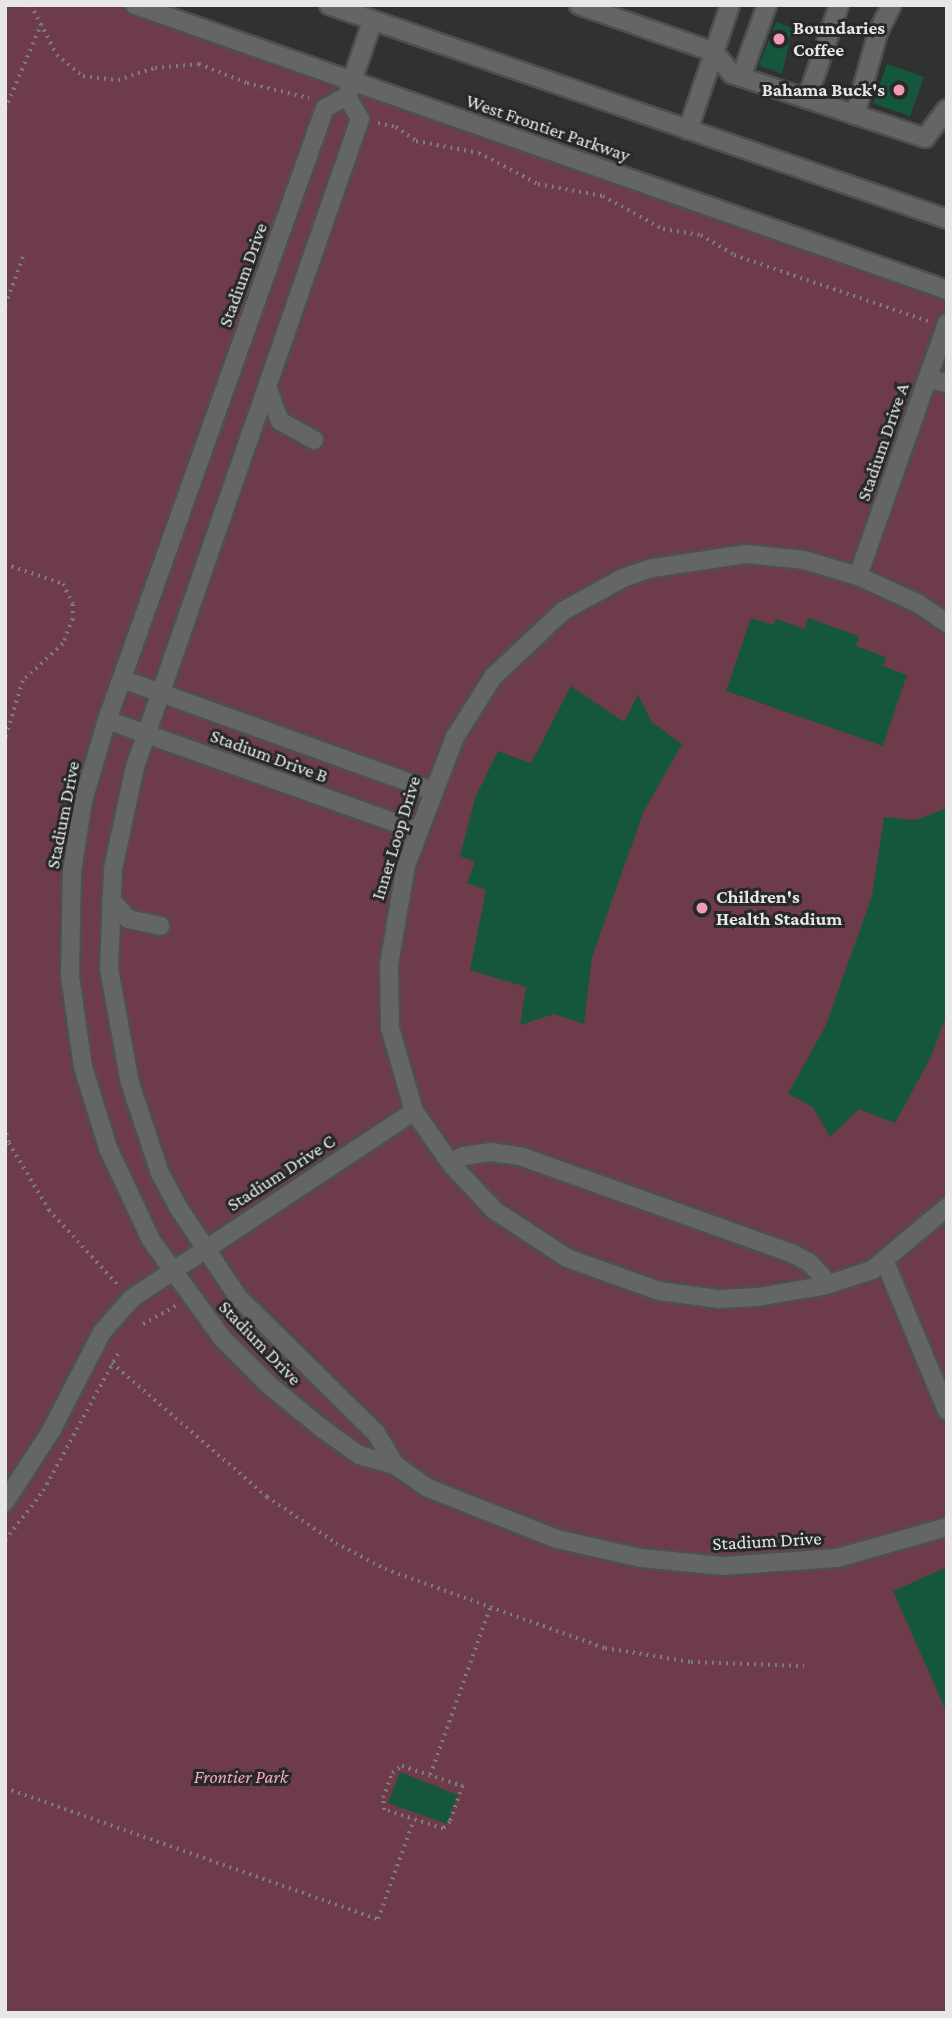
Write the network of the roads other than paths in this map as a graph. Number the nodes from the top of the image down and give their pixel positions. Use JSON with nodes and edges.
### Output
{"nodes":[{"id":1,"x":135,"y":5,"type":"edge"},
{"id":2,"x":329,"y":5,"type":"edge"},
{"id":3,"x":579,"y":5,"type":"edge"},
{"id":4,"x":730,"y":5,"type":"edge"},
{"id":5,"x":767,"y":5,"type":"edge"},
{"id":6,"x":839,"y":5,"type":"edge"},
{"id":7,"x":892,"y":5,"type":"edge"},
{"id":8,"x":363,"y":14,"type":"edge"},
{"id":9,"x":715,"y":52,"type":"junction"},
{"id":10,"x":741,"y":77,"type":"junction"},
{"id":11,"x":349,"y":89,"type":"junction"},
{"id":12,"x":807,"y":99,"type":"junction"},
{"id":13,"x":947,"y":109,"type":"edge"},
{"id":14,"x":855,"y":115,"type":"junction"},
{"id":15,"x":688,"y":130,"type":"junction"},
{"id":16,"x":947,"y":219,"type":"edge"},
{"id":17,"x":947,"y":290,"type":"edge"},
{"id":18,"x":946,"y":325,"type":"edge"},
{"id":19,"x":927,"y":379,"type":"junction"},
{"id":20,"x":947,"y":383,"type":"edge"},
{"id":21,"x":267,"y":386,"type":"junction"},
{"id":22,"x":314,"y":440,"type":"dead end"},
{"id":23,"x":858,"y":576,"type":"junction"},
{"id":24,"x":947,"y":623,"type":"edge"},
{"id":25,"x":122,"y":679,"type":"junction"},
{"id":26,"x":160,"y":692,"type":"junction"},
{"id":27,"x":107,"y":720,"type":"junction"},
{"id":28,"x":146,"y":734,"type":"junction"},
{"id":29,"x":431,"y":790,"type":"junction"},
{"id":30,"x":418,"y":831,"type":"junction"},
{"id":31,"x":111,"y":900,"type":"junction"},
{"id":32,"x":160,"y":926,"type":"dead end"},
{"id":33,"x":414,"y":1111,"type":"junction"},
{"id":34,"x":451,"y":1164,"type":"junction"},
{"id":35,"x":947,"y":1207,"type":"edge"},
{"id":36,"x":203,"y":1250,"type":"junction"},
{"id":37,"x":885,"y":1262,"type":"junction"},
{"id":38,"x":171,"y":1271,"type":"junction"},
{"id":39,"x":828,"y":1284,"type":"junction"},
{"id":40,"x":947,"y":1411,"type":"edge"},
{"id":41,"x":395,"y":1465,"type":"junction"},
{"id":42,"x":5,"y":1502,"type":"edge"},
{"id":43,"x":947,"y":1527,"type":"edge"}],
"edges":[{"from":1,"to":11,"type":"street","name":"West Frontier Parkway"},
{"from":2,"to":8,"type":"street"},
{"from":3,"to":9,"type":"street"},
{"from":4,"to":9,"type":"street"},
{"from":5,"to":10,"type":"street"},
{"from":6,"to":12,"type":"street"},
{"from":7,"to":14,"type":"street"},
{"from":8,"to":11,"type":"street"},
{"from":8,"to":15,"type":"street"},
{"from":9,"to":10,"type":"street"},
{"from":9,"to":15,"type":"street"},
{"from":10,"to":12,"type":"street"},
{"from":11,"to":17,"type":"street","name":"West Frontier Parkway"},
{"from":11,"to":21,"type":"street","name":"Stadium Drive"},
{"from":11,"to":25,"type":"street","name":"Stadium Drive"},
{"from":12,"to":14,"type":"street"},
{"from":13,"to":14,"type":"street"},
{"from":15,"to":16,"type":"street"},
{"from":18,"to":19,"type":"street","name":"Stadium Drive A"},
{"from":19,"to":20,"type":"street"},
{"from":19,"to":23,"type":"street","name":"Stadium Drive A"},
{"from":21,"to":22,"type":"street"},
{"from":21,"to":26,"type":"street","name":"Stadium Drive"},
{"from":23,"to":24,"type":"street","name":"Inner Loop Drive"},
{"from":23,"to":29,"type":"street","name":"Inner Loop Drive"},
{"from":25,"to":26,"type":"street","name":"Stadium Drive B"},
{"from":25,"to":27,"type":"street","name":"Stadium Drive"},
{"from":26,"to":28,"type":"street","name":"Stadium Drive"},
{"from":26,"to":29,"type":"street","name":"Stadium Drive B"},
{"from":27,"to":28,"type":"street","name":"Stadium Drive B"},
{"from":27,"to":38,"type":"street","name":"Stadium Drive"},
{"from":28,"to":30,"type":"street","name":"Stadium Drive B"},
{"from":28,"to":31,"type":"street","name":"Stadium Drive"},
{"from":29,"to":30,"type":"street","name":"Inner Loop Drive"},
{"from":30,"to":33,"type":"street","name":"Inner Loop Drive"},
{"from":31,"to":32,"type":"street"},
{"from":31,"to":36,"type":"street","name":"Stadium Drive"},
{"from":33,"to":34,"type":"street","name":"Inner Loop Drive"},
{"from":33,"to":36,"type":"street","name":"Stadium Drive C"},
{"from":34,"to":39,"type":"street"},
{"from":34,"to":39,"type":"street","name":"Inner Loop Drive"},
{"from":35,"to":37,"type":"street","name":"Inner Loop Drive"},
{"from":36,"to":38,"type":"street","name":"Stadium Drive C"},
{"from":36,"to":41,"type":"street","name":"Stadium Drive"},
{"from":37,"to":39,"type":"street","name":"Inner Loop Drive"},
{"from":37,"to":40,"type":"street"},
{"from":38,"to":41,"type":"street","name":"Stadium Drive"},
{"from":38,"to":42,"type":"street","name":"Stadium Drive C"},
{"from":41,"to":43,"type":"street","name":"Stadium Drive"}]}
